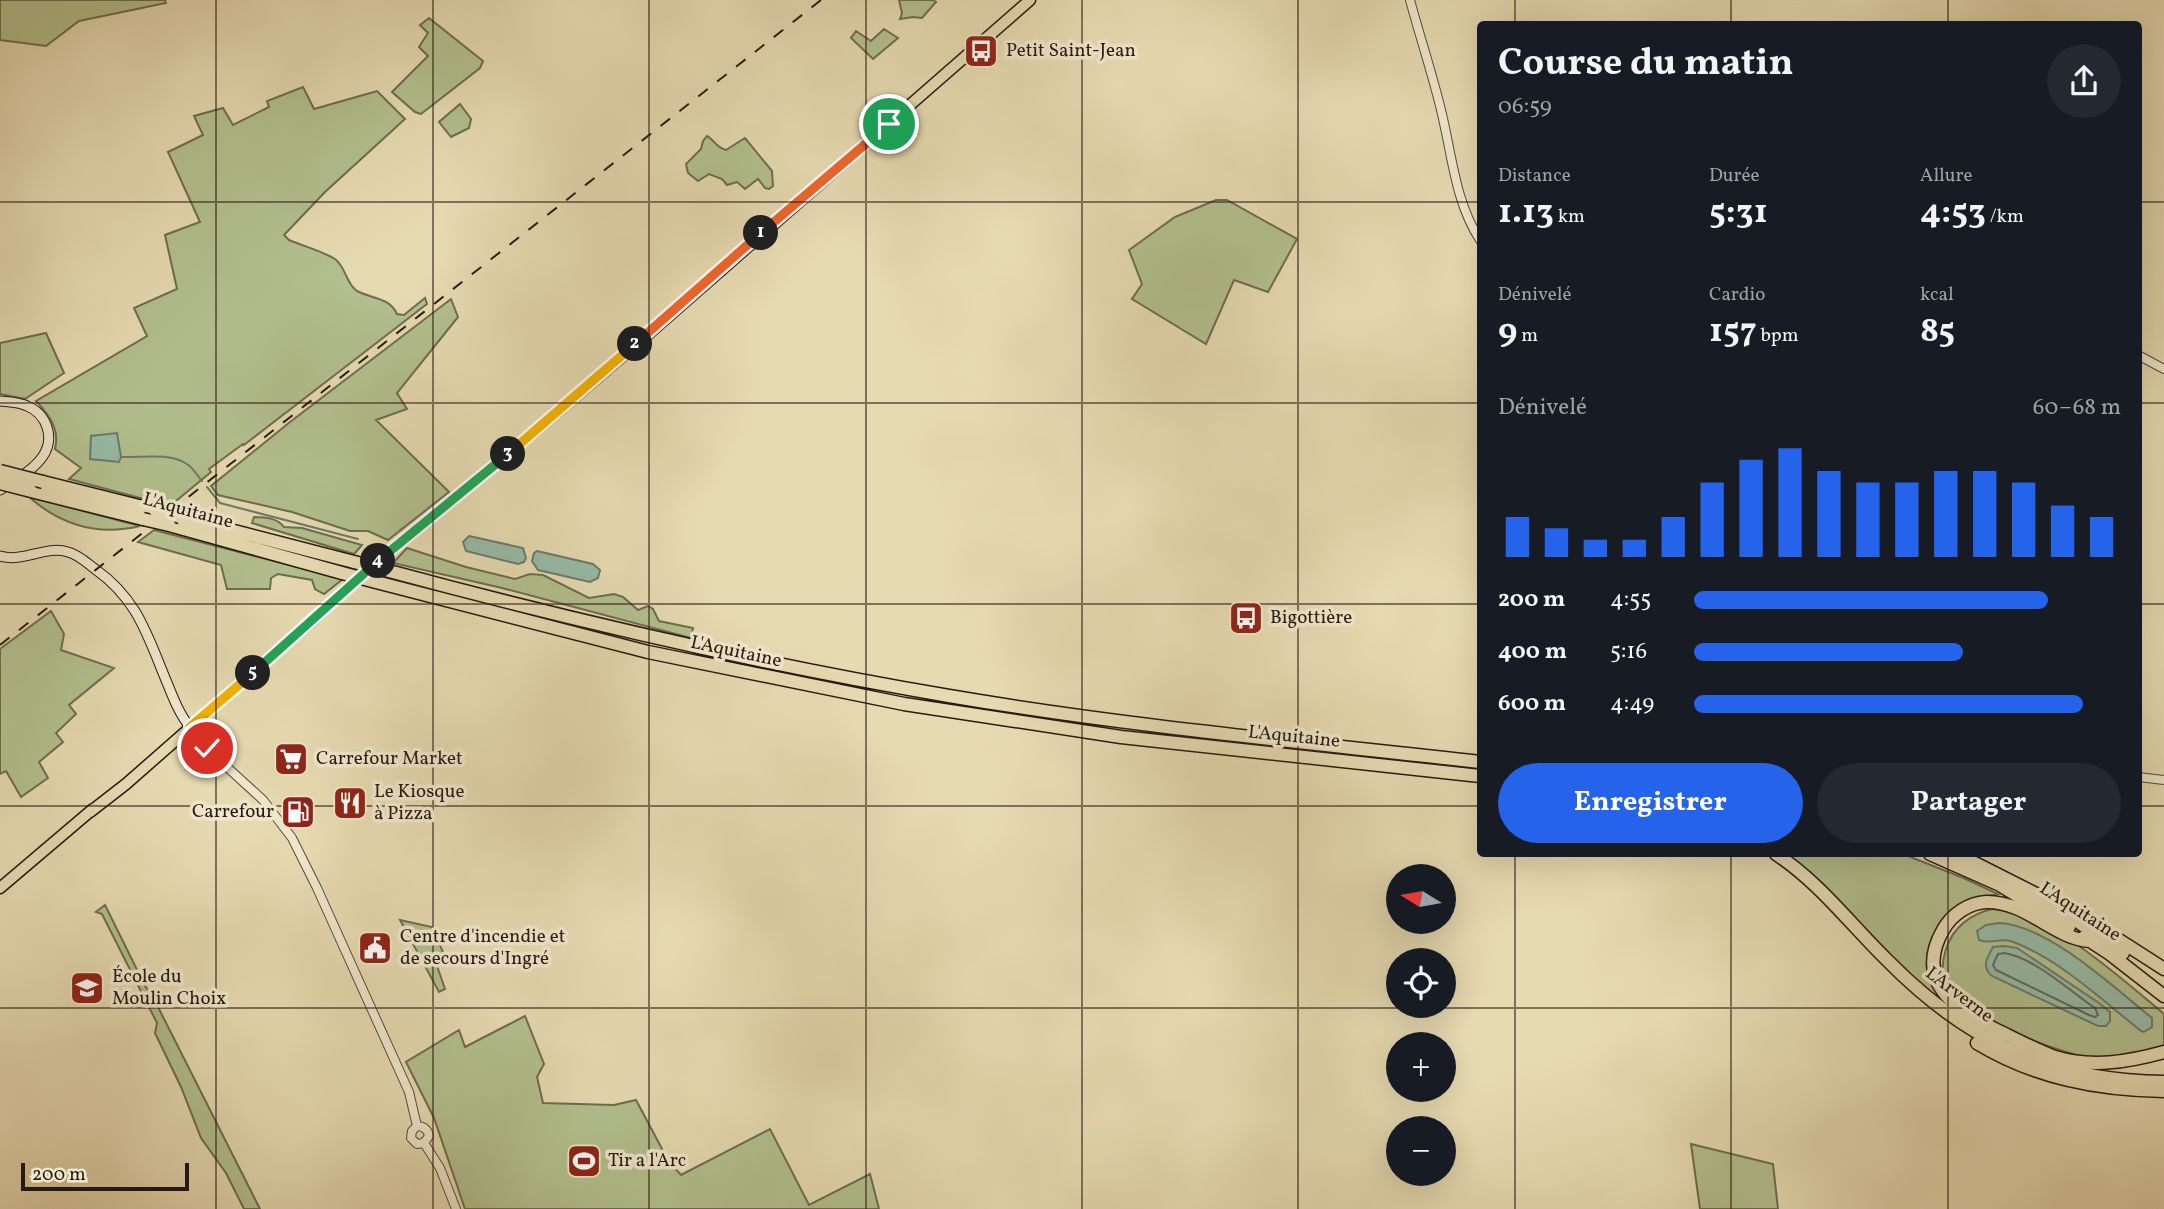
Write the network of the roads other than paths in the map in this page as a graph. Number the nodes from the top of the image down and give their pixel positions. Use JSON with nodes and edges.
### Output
{"nodes":[{"id":1,"x":1030,"y":0,"type":"edge"},
{"id":2,"x":1410,"y":0,"type":"edge"},
{"id":3,"x":1477,"y":235,"type":"edge"},
{"id":4,"x":2142,"y":357,"type":"edge"},
{"id":5,"x":2164,"y":369,"type":"edge"},
{"id":6,"x":0,"y":401,"type":"edge"},
{"id":7,"x":0,"y":471,"type":"edge"},
{"id":8,"x":0,"y":483,"type":"edge"},
{"id":9,"x":0,"y":491,"type":"edge"},
{"id":10,"x":0,"y":556,"type":"edge"},
{"id":11,"x":188,"y":725,"type":"junction"},
{"id":12,"x":1477,"y":762,"type":"edge"},
{"id":13,"x":1477,"y":776,"type":"edge"},
{"id":14,"x":2142,"y":777,"type":"edge"},
{"id":15,"x":2164,"y":780,"type":"edge"},
{"id":16,"x":1780,"y":857,"type":"edge"},
{"id":17,"x":1936,"y":857,"type":"edge"},
{"id":18,"x":1963,"y":857,"type":"edge"},
{"id":19,"x":0,"y":888,"type":"edge"},
{"id":20,"x":2044,"y":898,"type":"junction"},
{"id":21,"x":2090,"y":941,"type":"junction"},
{"id":22,"x":1876,"y":948,"type":"junction"},
{"id":23,"x":2164,"y":969,"type":"edge"},
{"id":24,"x":2164,"y":986,"type":"edge"},
{"id":25,"x":2164,"y":996,"type":"edge"},
{"id":26,"x":2164,"y":1052,"type":"edge"},
{"id":27,"x":2164,"y":1082,"type":"edge"},
{"id":28,"x":2164,"y":1091,"type":"edge"},
{"id":29,"x":456,"y":1209,"type":"edge"}],
"edges":[{"from":1,"to":11,"type":"main road"},
{"from":2,"to":3,"type":"street"},
{"from":4,"to":5,"type":"street"},
{"from":6,"to":9,"type":"main road"},
{"from":7,"to":12,"type":"highway","name":"L'Aquitaine","bridge":true},
{"from":8,"to":13,"type":"highway","name":"L'Aquitaine","bridge":true},
{"from":10,"to":11,"type":"main road"},
{"from":11,"to":19,"type":"main road"},
{"from":11,"to":29,"type":"street"},
{"from":14,"to":15,"type":"street"},
{"from":16,"to":22,"type":"highway","name":"L'Arverne"},
{"from":17,"to":21,"type":"highway","name":"L'Aquitaine"},
{"from":18,"to":20,"type":"highway","name":"L'Aquitaine"},
{"from":20,"to":23,"type":"highway"},
{"from":20,"to":24,"type":"highway","name":"L'Aquitaine"},
{"from":21,"to":25,"type":"highway","name":"L'Aquitaine"},
{"from":21,"to":26,"type":"highway"},
{"from":22,"to":27,"type":"highway","name":"L'Arverne"},
{"from":22,"to":28,"type":"highway"}]}
